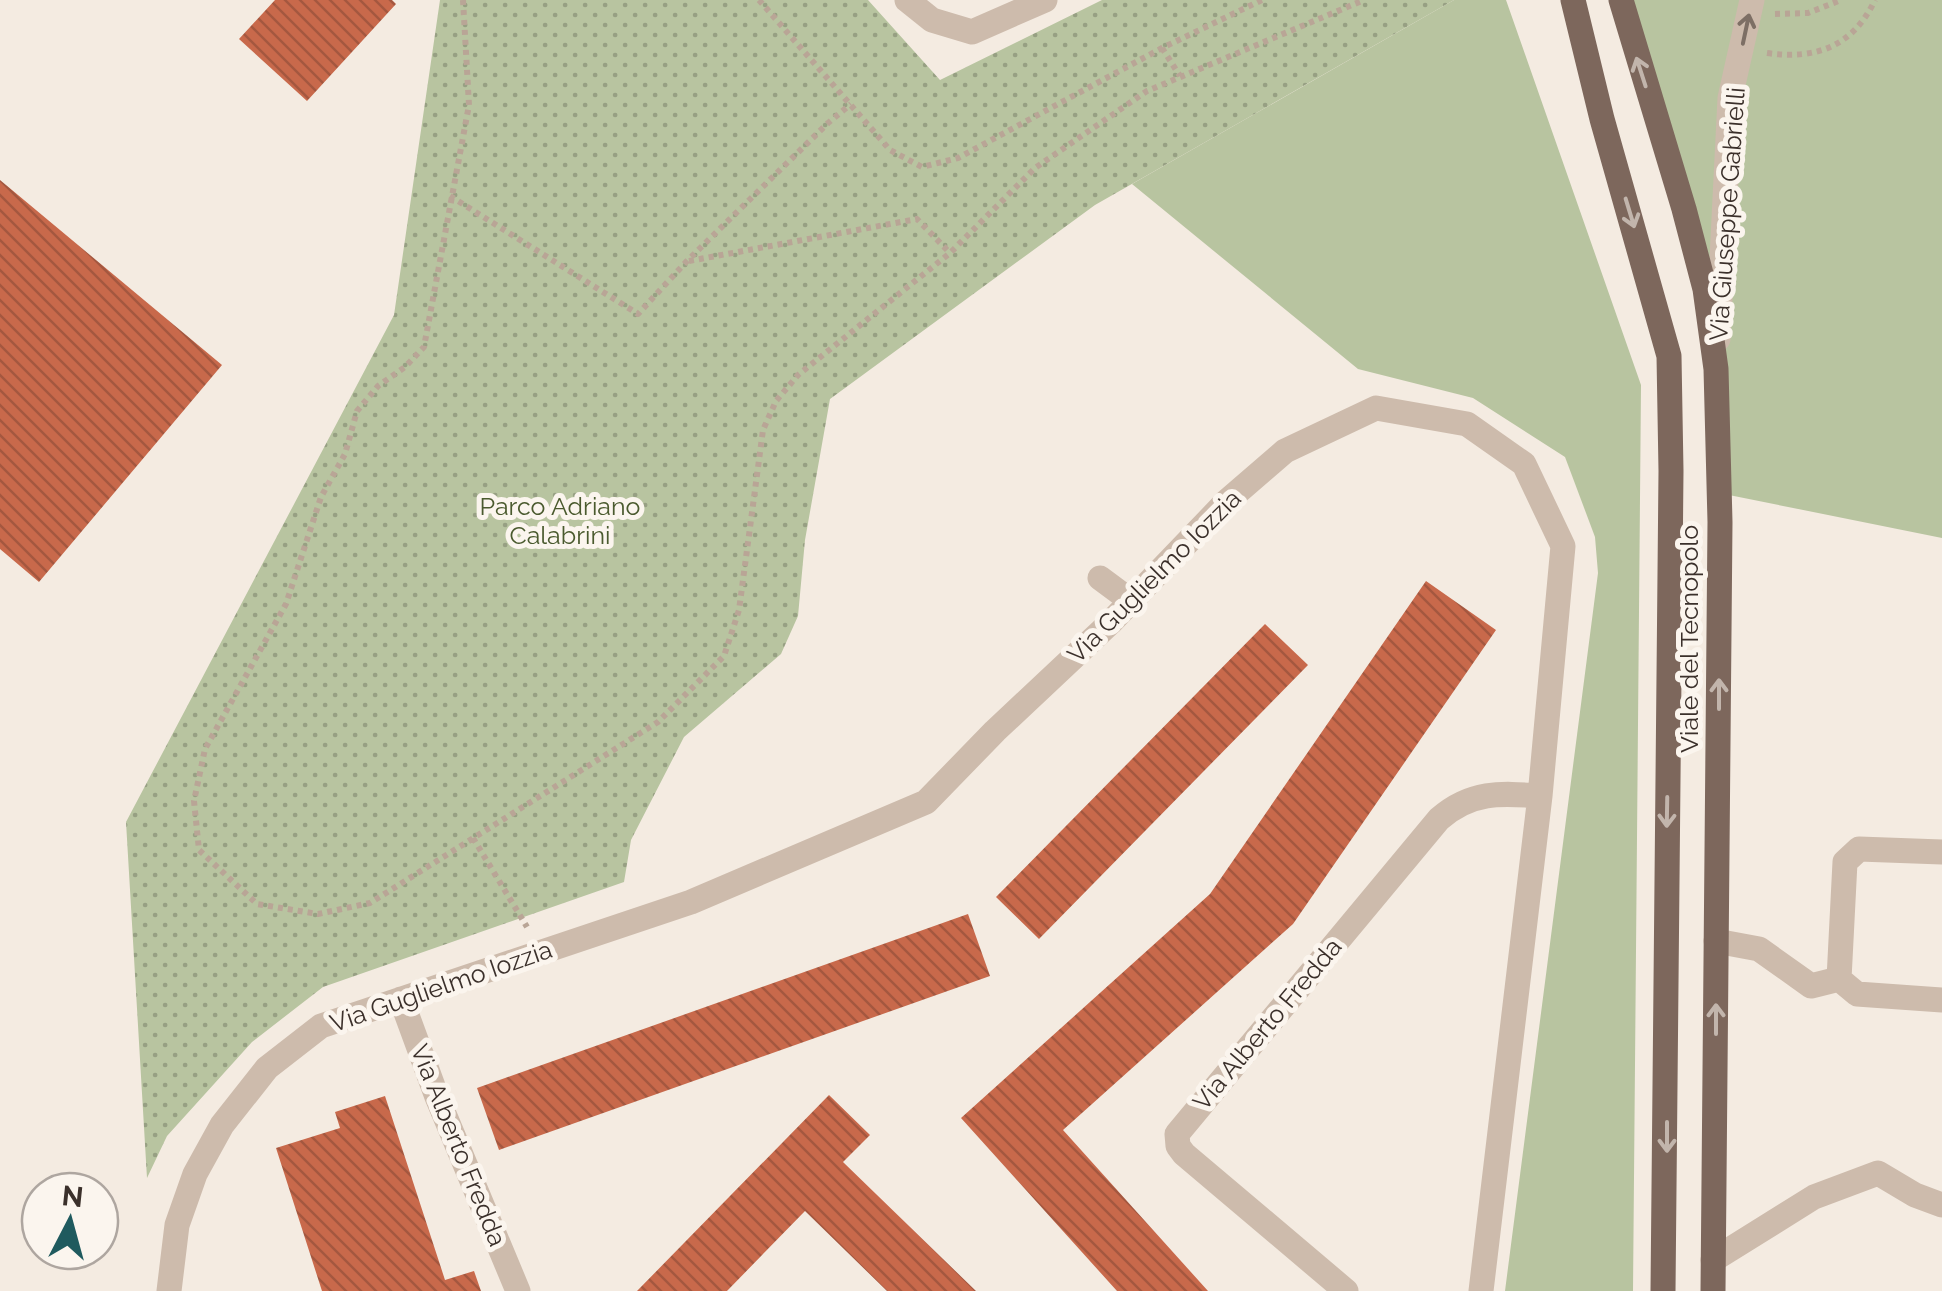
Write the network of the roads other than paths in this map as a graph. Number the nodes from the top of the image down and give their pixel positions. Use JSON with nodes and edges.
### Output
{"nodes":[{"id":1,"x":907,"y":0,"type":"edge"},
{"id":2,"x":1046,"y":0,"type":"edge"},
{"id":3,"x":1560,"y":0,"type":"edge"},
{"id":4,"x":1573,"y":0,"type":"edge"},
{"id":5,"x":1621,"y":0,"type":"edge"},
{"id":6,"x":1751,"y":5,"type":"edge"},
{"id":7,"x":1602,"y":119,"type":"junction"},
{"id":8,"x":1716,"y":369,"type":"junction"},
{"id":9,"x":1100,"y":578,"type":"dead end"},
{"id":10,"x":1131,"y":601,"type":"junction"},
{"id":11,"x":1540,"y":796,"type":"junction"},
{"id":12,"x":1942,"y":852,"type":"edge"},
{"id":13,"x":1716,"y":940,"type":"junction"},
{"id":14,"x":1839,"y":979,"type":"junction"},
{"id":15,"x":401,"y":999,"type":"junction"},
{"id":16,"x":1942,"y":1000,"type":"edge"},
{"id":17,"x":1942,"y":1205,"type":"edge"},
{"id":18,"x":1713,"y":1260,"type":"junction"},
{"id":19,"x":169,"y":1291,"type":"edge"},
{"id":20,"x":518,"y":1291,"type":"edge"},
{"id":21,"x":1346,"y":1291,"type":"edge"},
{"id":22,"x":1481,"y":1291,"type":"edge"},
{"id":23,"x":1664,"y":1291,"type":"edge"},
{"id":24,"x":1713,"y":1291,"type":"edge"}],
"edges":[{"from":1,"to":2,"type":"street"},
{"from":3,"to":7,"type":"street"},
{"from":4,"to":7,"type":"main road","name":"Viale del Tecnopolo"},
{"from":8,"to":5,"type":"main road","name":"Viale del Tecnopolo","one_way":true},
{"from":8,"to":6,"type":"street","name":"Via Giuseppe Gabrielli","one_way":true},
{"from":7,"to":23,"type":"main road","name":"Viale del Tecnopolo","one_way":true},
{"from":13,"to":8,"type":"main road","name":"Viale del Tecnopolo","one_way":true},
{"from":9,"to":10,"type":"street"},
{"from":10,"to":11,"type":"street","name":"Via Guglielmo Iozzia"},
{"from":10,"to":15,"type":"street","name":"Via Guglielmo Iozzia"},
{"from":11,"to":21,"type":"street","name":"Via Alberto Fredda"},
{"from":11,"to":22,"type":"street","name":"Via Guglielmo Iozzia"},
{"from":12,"to":14,"type":"street"},
{"from":13,"to":14,"type":"street"},
{"from":18,"to":13,"type":"main road","name":"Viale del Tecnopolo","one_way":true},
{"from":14,"to":16,"type":"street"},
{"from":15,"to":19,"type":"street","name":"Via Guglielmo Iozzia"},
{"from":15,"to":20,"type":"street","name":"Via Alberto Fredda"},
{"from":17,"to":18,"type":"street"},
{"from":18,"to":24,"type":"main road","name":"Viale del Tecnopolo"}]}
